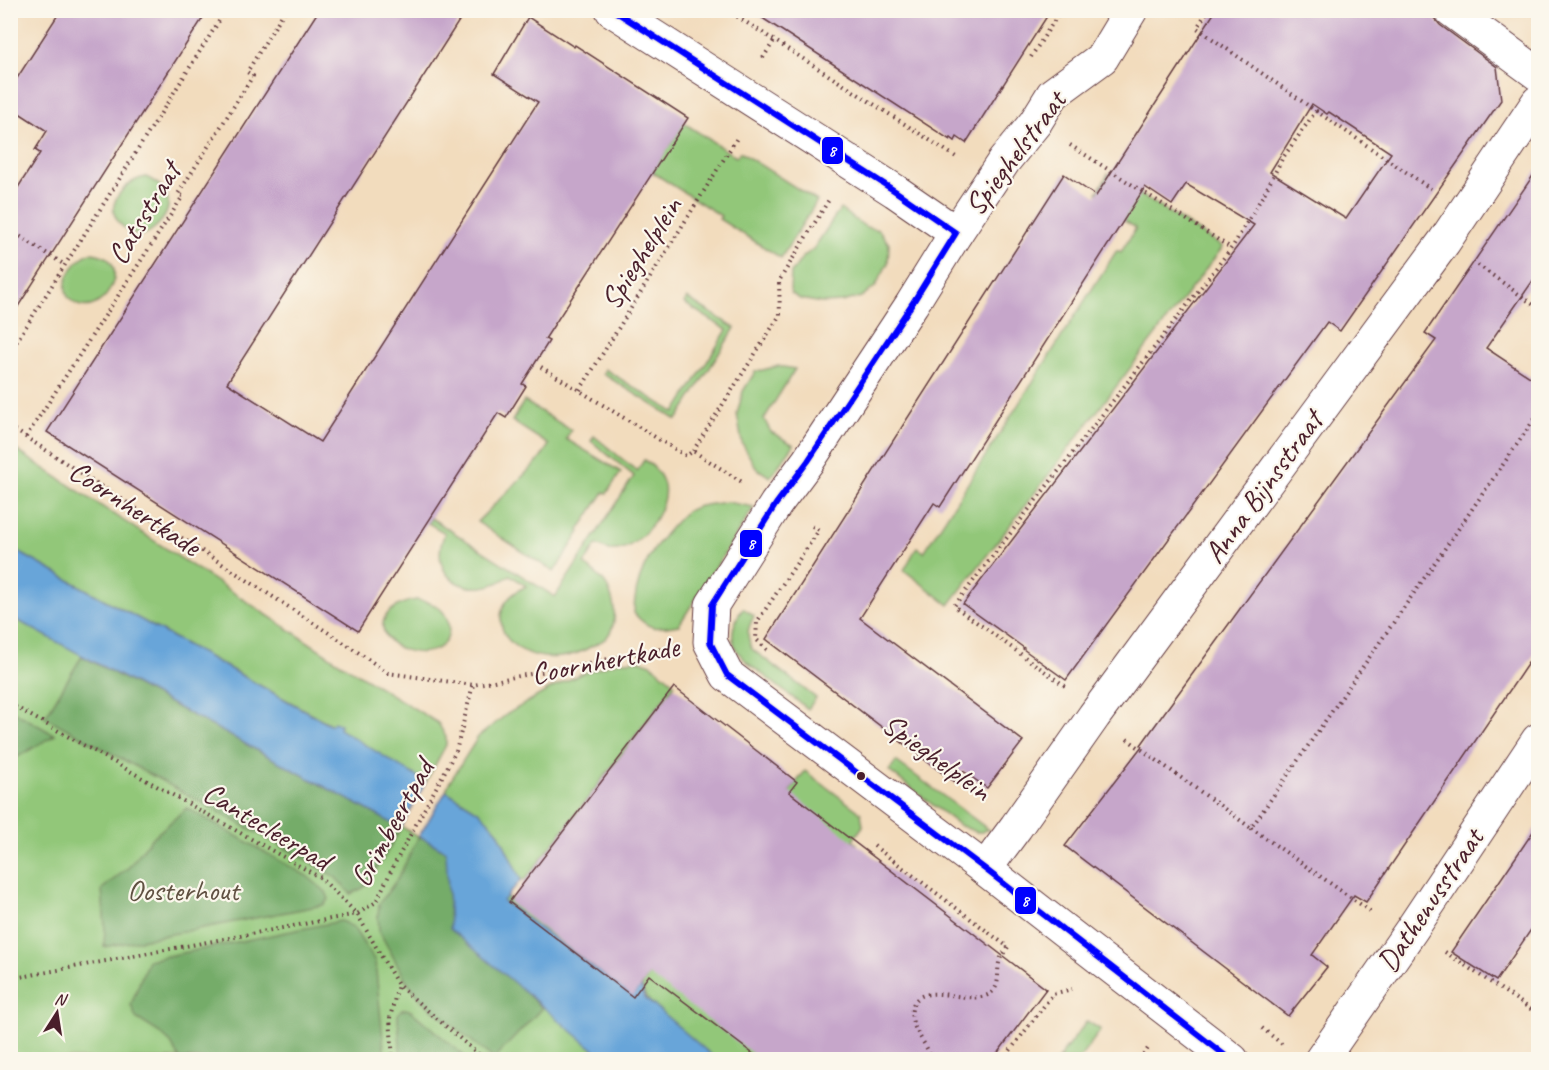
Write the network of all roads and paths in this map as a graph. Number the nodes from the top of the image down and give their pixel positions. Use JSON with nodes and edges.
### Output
{"nodes":[{"id":1,"x":226,"y":10,"type":"edge"},
{"id":2,"x":285,"y":10,"type":"edge"},
{"id":3,"x":612,"y":10,"type":"edge"},
{"id":4,"x":727,"y":10,"type":"edge"},
{"id":5,"x":1061,"y":10,"type":"edge"},
{"id":6,"x":1131,"y":10,"type":"edge"},
{"id":7,"x":1208,"y":10,"type":"edge"},
{"id":8,"x":1451,"y":10,"type":"edge"},
{"id":9,"x":774,"y":41,"type":"junction"},
{"id":10,"x":1030,"y":58,"type":"dead end"},
{"id":11,"x":1539,"y":74,"type":"edge"},
{"id":12,"x":741,"y":92,"type":"junction"},
{"id":13,"x":1539,"y":102,"type":"edge"},
{"id":14,"x":1316,"y":111,"type":"junction"},
{"id":15,"x":1035,"y":123,"type":"junction"},
{"id":16,"x":746,"y":144,"type":"dead end"},
{"id":17,"x":959,"y":159,"type":"dead end"},
{"id":18,"x":821,"y":192,"type":"dead end"},
{"id":19,"x":1464,"y":212,"type":"junction"},
{"id":20,"x":10,"y":230,"type":"edge"},
{"id":21,"x":956,"y":233,"type":"junction"},
{"id":22,"x":1444,"y":242,"type":"junction"},
{"id":23,"x":1231,"y":248,"type":"junction"},
{"id":24,"x":65,"y":265,"type":"junction"},
{"id":25,"x":1539,"y":308,"type":"edge"},
{"id":26,"x":10,"y":352,"type":"edge"},
{"id":27,"x":541,"y":367,"type":"dead end"},
{"id":28,"x":580,"y":390,"type":"junction"},
{"id":29,"x":1539,"y":414,"type":"edge"},
{"id":30,"x":10,"y":427,"type":"edge"},
{"id":31,"x":26,"y":437,"type":"junction"},
{"id":32,"x":693,"y":451,"type":"junction"},
{"id":33,"x":776,"y":504,"type":"junction"},
{"id":34,"x":710,"y":642,"type":"junction"},
{"id":35,"x":773,"y":656,"type":"dead end"},
{"id":36,"x":473,"y":686,"type":"junction"},
{"id":37,"x":10,"y":704,"type":"edge"},
{"id":38,"x":1094,"y":716,"type":"junction"},
{"id":39,"x":1539,"y":740,"type":"edge"},
{"id":40,"x":874,"y":846,"type":"dead end"},
{"id":41,"x":985,"y":868,"type":"junction"},
{"id":42,"x":357,"y":914,"type":"junction"},
{"id":43,"x":10,"y":979,"type":"edge"},
{"id":44,"x":399,"y":985,"type":"junction"},
{"id":45,"x":1079,"y":987,"type":"dead end"},
{"id":46,"x":1255,"y":1023,"type":"dead end"},
{"id":47,"x":1291,"y":1045,"type":"dead end"},
{"id":48,"x":393,"y":1059,"type":"edge"},
{"id":49,"x":485,"y":1059,"type":"edge"},
{"id":50,"x":932,"y":1059,"type":"edge"},
{"id":51,"x":1003,"y":1059,"type":"edge"},
{"id":52,"x":1232,"y":1059,"type":"edge"},
{"id":53,"x":1321,"y":1059,"type":"edge"}],
"edges":[{"from":1,"to":24,"type":"path","name":"Catsstraat"},
{"from":2,"to":31,"type":"path","name":"Catsstraat"},
{"from":3,"to":12,"type":"street"},
{"from":4,"to":9,"type":"path"},
{"from":5,"to":10,"type":"path"},
{"from":6,"to":15,"type":"street","name":"Spieghelstraat"},
{"from":7,"to":14,"type":"path"},
{"from":8,"to":11,"type":"street"},
{"from":9,"to":12,"type":"path"},
{"from":9,"to":17,"type":"path"},
{"from":12,"to":21,"type":"street"},
{"from":13,"to":19,"type":"street","name":"Anna Bijnsstraat"},
{"from":14,"to":19,"type":"path"},
{"from":14,"to":23,"type":"path"},
{"from":15,"to":21,"type":"street","name":"Spieghelstraat"},
{"from":15,"to":23,"type":"path"},
{"from":16,"to":28,"type":"path","name":"Spieghelplein"},
{"from":18,"to":32,"type":"path"},
{"from":19,"to":22,"type":"street","name":"Anna Bijnsstraat"},
{"from":20,"to":24,"type":"path"},
{"from":21,"to":33,"type":"street","name":"Spieghelstraat"},
{"from":22,"to":25,"type":"path"},
{"from":22,"to":38,"type":"street","name":"Anna Bijnsstraat"},
{"from":23,"to":38,"type":"path"},
{"from":24,"to":26,"type":"path","name":"Catsstraat"},
{"from":27,"to":28,"type":"path"},
{"from":28,"to":32,"type":"path"},
{"from":29,"to":38,"type":"path"},
{"from":30,"to":31,"type":"path","name":"Coornhertkade"},
{"from":31,"to":36,"type":"path","name":"Coornhertkade"},
{"from":32,"to":33,"type":"path"},
{"from":33,"to":34,"type":"street","name":"Spieghelstraat"},
{"from":33,"to":35,"type":"path"},
{"from":34,"to":36,"type":"path","name":"Coornhertkade"},
{"from":34,"to":41,"type":"street","name":"Coornhertkade"},
{"from":36,"to":42,"type":"path","name":"Grimbeertpad"},
{"from":37,"to":42,"type":"path","name":"Cantecleerpad"},
{"from":38,"to":41,"type":"street","name":"Anna Bijnsstraat"},
{"from":39,"to":53,"type":"street","name":"Dathenusstraat"},
{"from":40,"to":50,"type":"path"},
{"from":41,"to":52,"type":"street","name":"Coornhertkade"},
{"from":42,"to":43,"type":"path","name":"Grimbeertpad"},
{"from":42,"to":44,"type":"path","name":"Cantecleerpad"},
{"from":44,"to":48,"type":"path"},
{"from":44,"to":49,"type":"path","name":"Cantecleerpad"},
{"from":45,"to":51,"type":"path"},
{"from":46,"to":47,"type":"path"}]}
